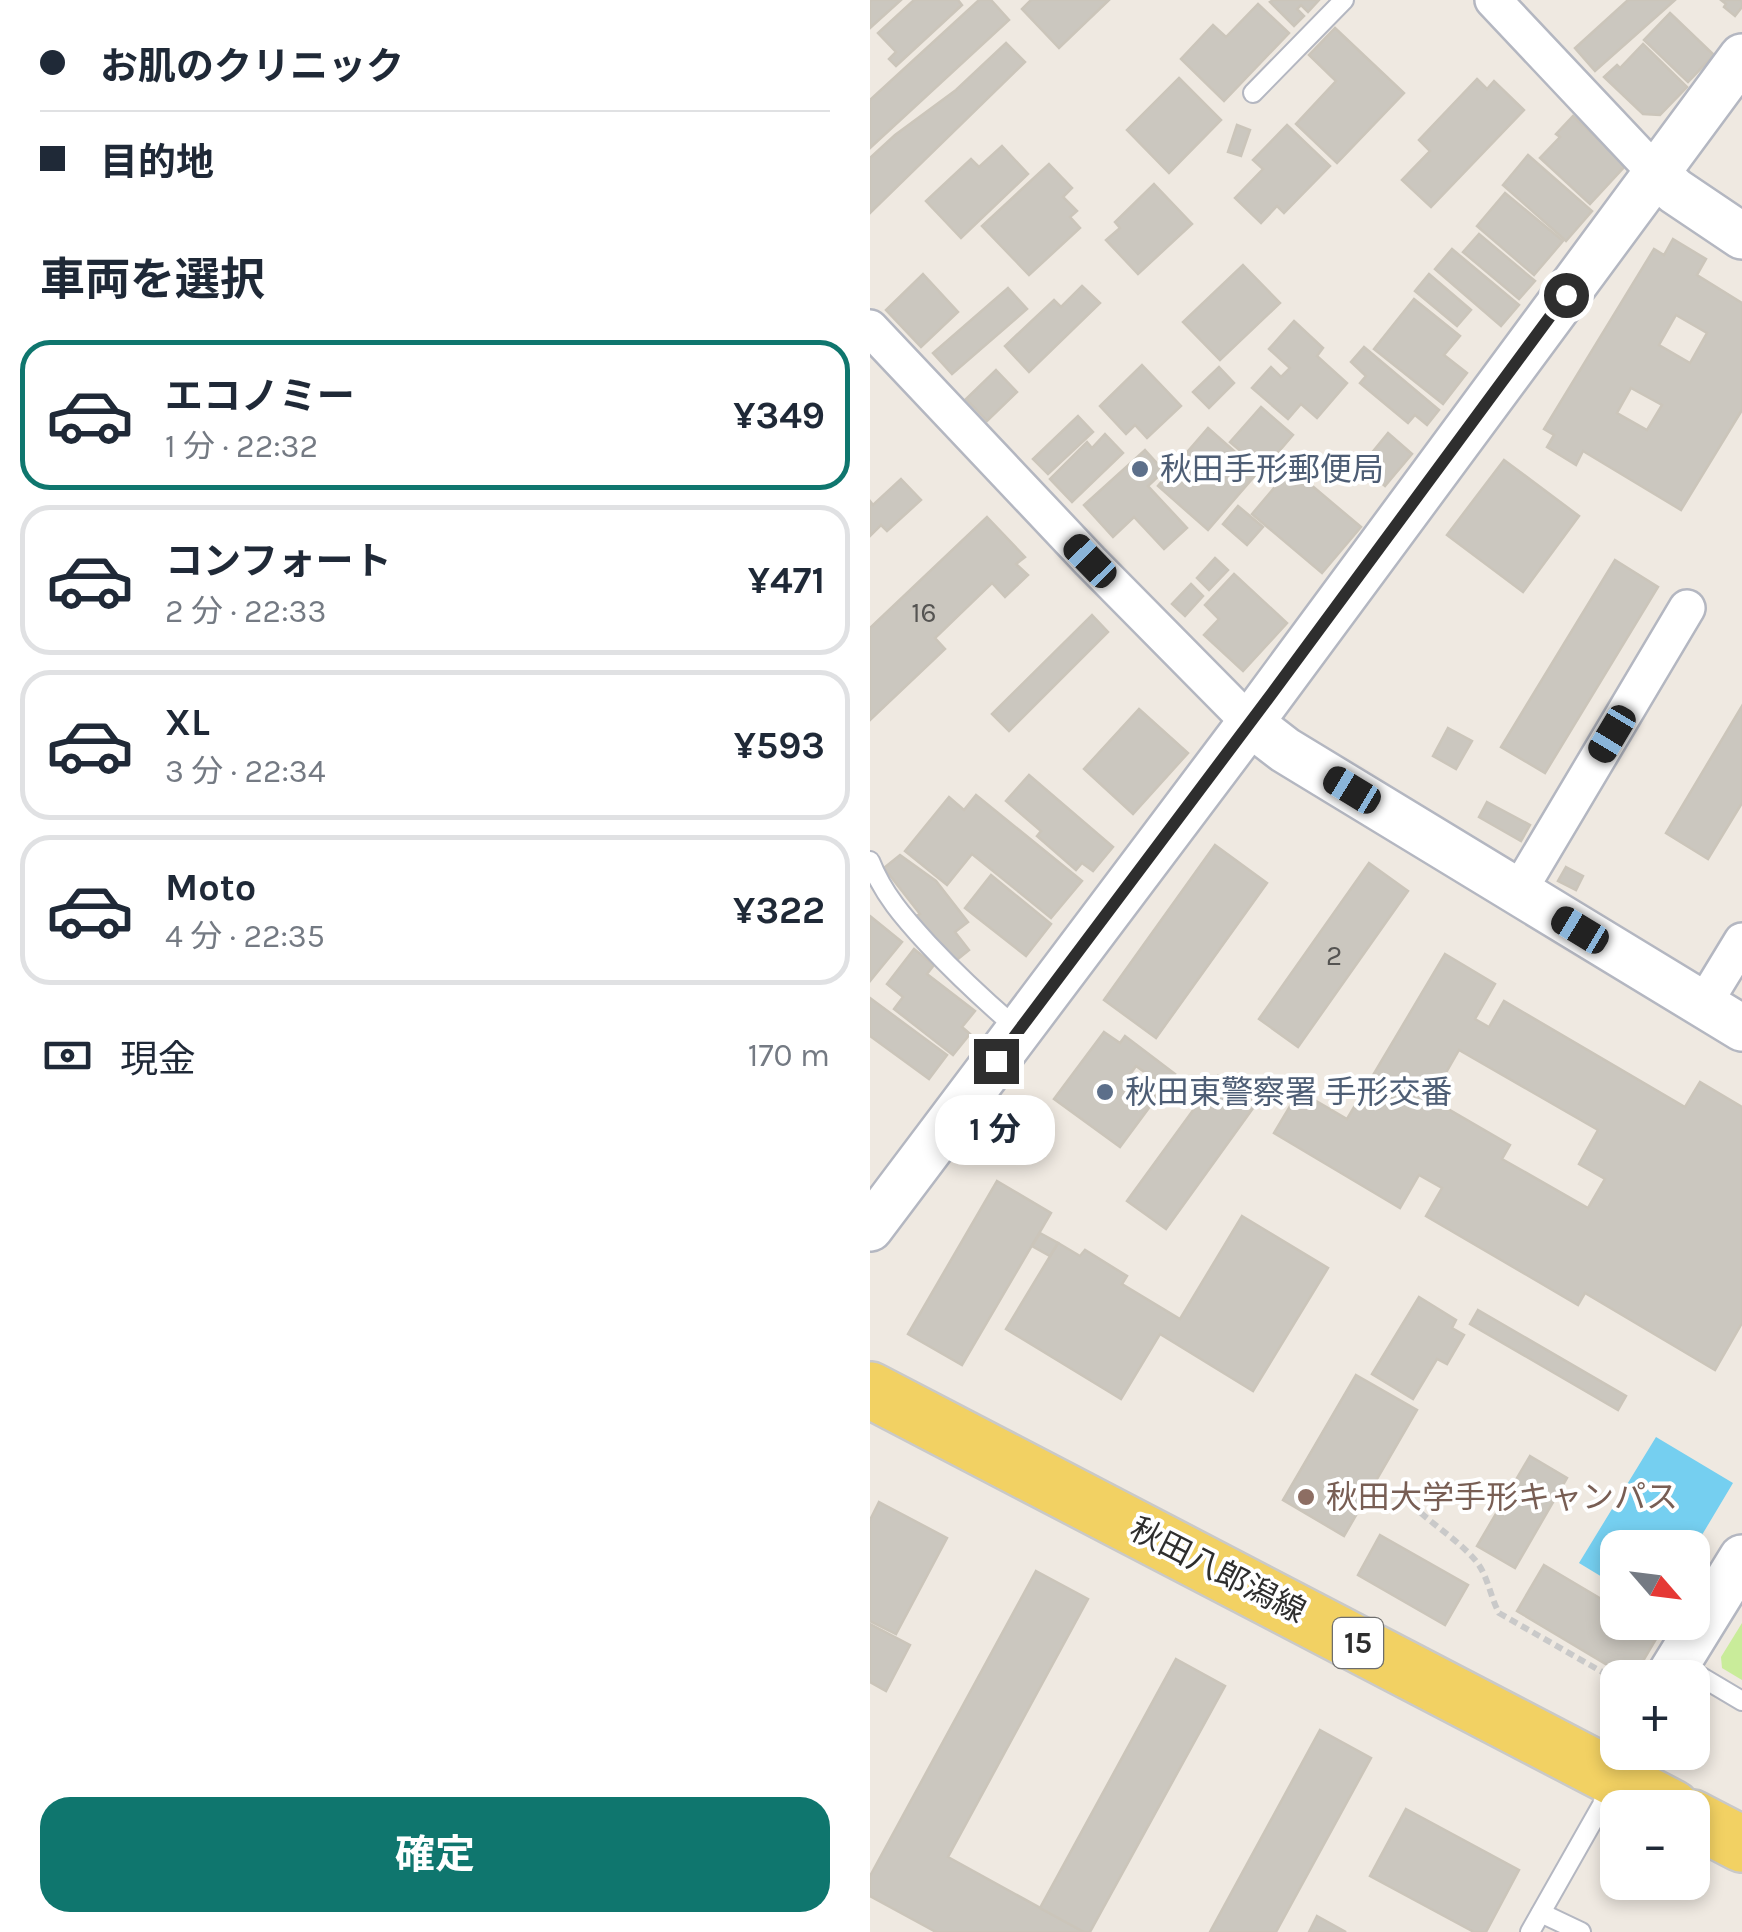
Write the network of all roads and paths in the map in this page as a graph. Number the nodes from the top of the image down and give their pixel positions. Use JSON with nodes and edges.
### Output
{"nodes":[{"id":1,"x":1344,"y":0,"type":"edge"},
{"id":2,"x":1493,"y":0,"type":"edge"},
{"id":3,"x":1742,"y":57,"type":"edge"},
{"id":4,"x":1253,"y":93,"type":"dead end"},
{"id":5,"x":1656,"y":173,"type":"junction"},
{"id":6,"x":1742,"y":236,"type":"edge"},
{"id":7,"x":870,"y":328,"type":"edge"},
{"id":8,"x":1686,"y":608,"type":"dead end"},
{"id":9,"x":1250,"y":723,"type":"junction"},
{"id":10,"x":870,"y":861,"type":"edge"},
{"id":11,"x":1518,"y":892,"type":"junction"},
{"id":12,"x":1742,"y":940,"type":"edge"},
{"id":13,"x":1703,"y":1005,"type":"junction"},
{"id":14,"x":1742,"y":1028,"type":"edge"},
{"id":15,"x":1020,"y":1030,"type":"junction"},
{"id":16,"x":870,"y":1228,"type":"edge"},
{"id":17,"x":870,"y":1390,"type":"edge"},
{"id":18,"x":1421,"y":1513,"type":"dead end"},
{"id":19,"x":1742,"y":1558,"type":"edge"},
{"id":20,"x":1679,"y":1660,"type":"edge"},
{"id":21,"x":1600,"y":1671,"type":"edge"},
{"id":22,"x":1710,"y":1686,"type":"edge"},
{"id":23,"x":1742,"y":1700,"type":"edge"},
{"id":24,"x":1600,"y":1756,"type":"edge"},
{"id":25,"x":1614,"y":1770,"type":"edge"},
{"id":26,"x":1624,"y":1770,"type":"edge"},
{"id":27,"x":1649,"y":1790,"type":"edge"},
{"id":28,"x":1710,"y":1827,"type":"edge"},
{"id":29,"x":1742,"y":1844,"type":"edge"},
{"id":30,"x":1541,"y":1912,"type":"junction"},
{"id":31,"x":1530,"y":1932,"type":"edge"},
{"id":32,"x":1581,"y":1932,"type":"edge"}],
"edges":[{"from":1,"to":4,"type":"lane"},
{"from":2,"to":5,"type":"street"},
{"from":3,"to":5,"type":"street"},
{"from":5,"to":6,"type":"street"},
{"from":5,"to":9,"type":"street"},
{"from":7,"to":9,"type":"street"},
{"from":8,"to":11,"type":"street"},
{"from":9,"to":11,"type":"street"},
{"from":9,"to":15,"type":"street"},
{"from":10,"to":15,"type":"lane"},
{"from":11,"to":13,"type":"street"},
{"from":12,"to":13,"type":"street"},
{"from":13,"to":14,"type":"street"},
{"from":15,"to":16,"type":"street"},
{"from":17,"to":24,"type":"main road","name":"秋田八郎潟線","number":"15"},
{"from":18,"to":21,"type":"path"},
{"from":19,"to":20,"type":"street"},
{"from":22,"to":23,"type":"lane"},
{"from":25,"to":30,"type":"lane"},
{"from":26,"to":27,"type":"main road","name":"秋田八郎潟線","number":"15"},
{"from":28,"to":29,"type":"main road"},
{"from":30,"to":31,"type":"lane"},
{"from":30,"to":32,"type":"lane"}]}
